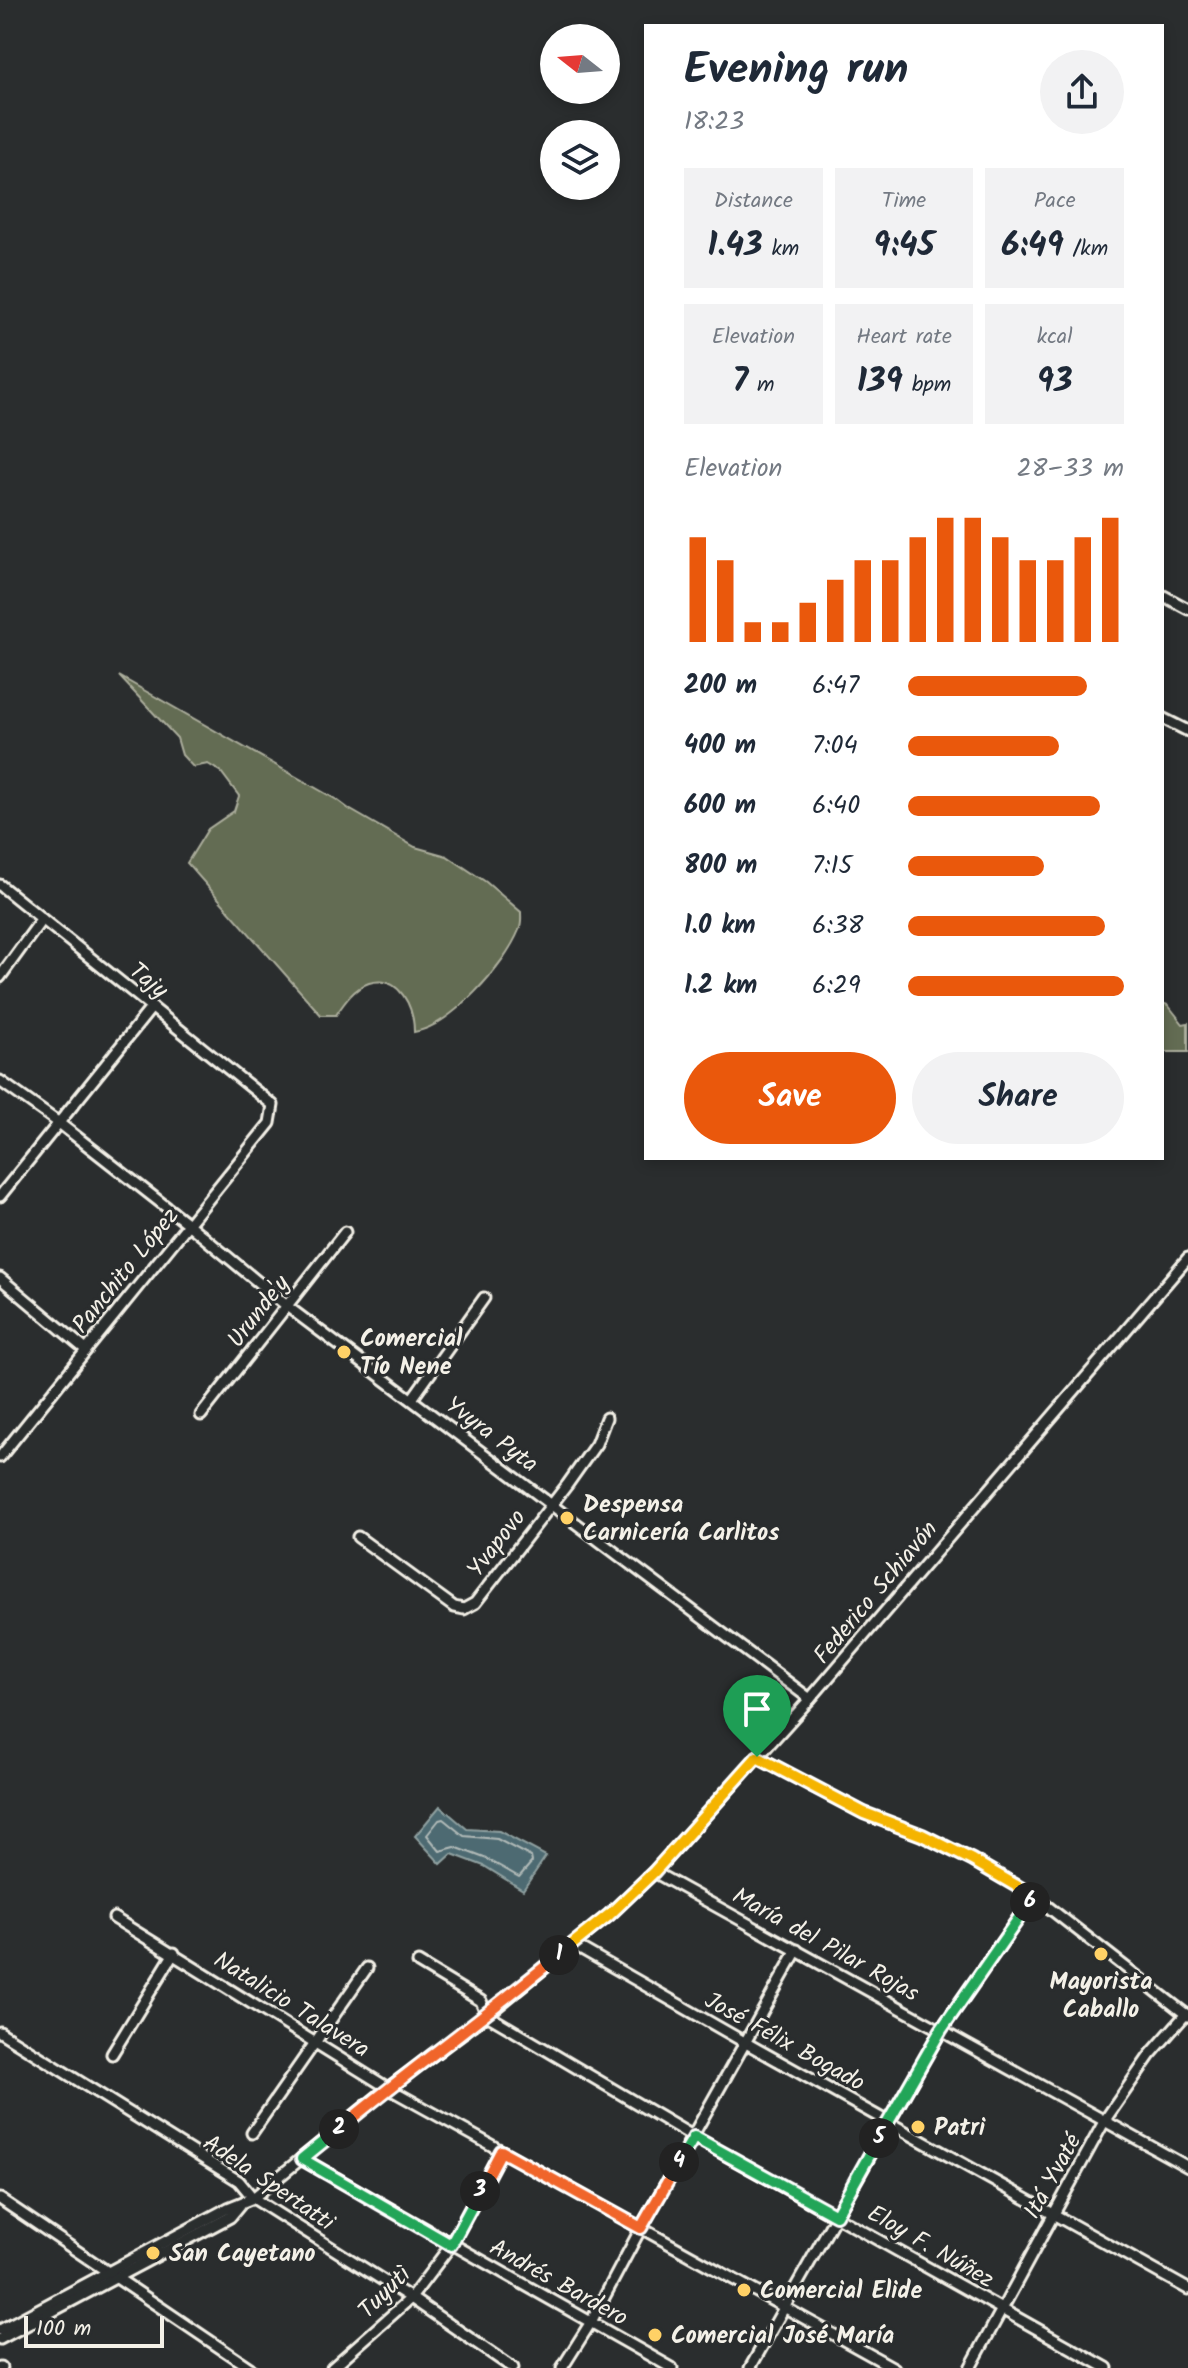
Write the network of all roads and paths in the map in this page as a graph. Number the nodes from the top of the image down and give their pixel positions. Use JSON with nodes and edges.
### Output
{"nodes":[{"id":1,"x":1164,"y":596,"type":"edge"},
{"id":2,"x":1188,"y":609,"type":"edge"},
{"id":3,"x":1164,"y":719,"type":"edge"},
{"id":4,"x":1188,"y":731,"type":"edge"},
{"id":5,"x":0,"y":885,"type":"edge"},
{"id":6,"x":42,"y":919,"type":"junction"},
{"id":7,"x":0,"y":977,"type":"edge"},
{"id":8,"x":152,"y":1007,"type":"junction"},
{"id":9,"x":0,"y":1081,"type":"edge"},
{"id":10,"x":273,"y":1105,"type":"joint"},
{"id":11,"x":59,"y":1123,"type":"junction"},
{"id":12,"x":0,"y":1196,"type":"edge"},
{"id":13,"x":188,"y":1224,"type":"junction"},
{"id":14,"x":345,"y":1232,"type":"dead end"},
{"id":15,"x":1188,"y":1258,"type":"edge"},
{"id":16,"x":0,"y":1278,"type":"edge"},
{"id":17,"x":484,"y":1298,"type":"dead end"},
{"id":18,"x":288,"y":1307,"type":"junction"},
{"id":19,"x":86,"y":1350,"type":"junction"},
{"id":20,"x":412,"y":1399,"type":"junction"},
{"id":21,"x":201,"y":1415,"type":"dead end"},
{"id":22,"x":606,"y":1418,"type":"dead end"},
{"id":23,"x":0,"y":1457,"type":"edge"},
{"id":24,"x":552,"y":1504,"type":"junction"},
{"id":25,"x":358,"y":1537,"type":"dead end"},
{"id":26,"x":810,"y":1699,"type":"junction"},
{"id":27,"x":757,"y":1757,"type":"junction"},
{"id":28,"x":654,"y":1872,"type":"junction"},
{"id":29,"x":1034,"y":1896,"type":"junction"},
{"id":30,"x":114,"y":1918,"type":"dead end"},
{"id":31,"x":573,"y":1944,"type":"junction"},
{"id":32,"x":797,"y":1950,"type":"junction"},
{"id":33,"x":174,"y":1953,"type":"junction"},
{"id":34,"x":418,"y":1963,"type":"dead end"},
{"id":35,"x":367,"y":1968,"type":"dead end"},
{"id":36,"x":487,"y":2015,"type":"junction"},
{"id":37,"x":1187,"y":2015,"type":"edge"},
{"id":38,"x":941,"y":2030,"type":"junction"},
{"id":39,"x":0,"y":2032,"type":"edge"},
{"id":40,"x":315,"y":2043,"type":"junction"},
{"id":41,"x":746,"y":2043,"type":"junction"},
{"id":42,"x":112,"y":2054,"type":"dead end"},
{"id":43,"x":388,"y":2088,"type":"junction"},
{"id":44,"x":1105,"y":2120,"type":"junction"},
{"id":45,"x":888,"y":2122,"type":"junction"},
{"id":46,"x":252,"y":2133,"type":"dead end"},
{"id":47,"x":694,"y":2137,"type":"junction"},
{"id":48,"x":501,"y":2151,"type":"junction"},
{"id":49,"x":302,"y":2159,"type":"junction"},
{"id":50,"x":1188,"y":2167,"type":"edge"},
{"id":51,"x":253,"y":2198,"type":"junction"},
{"id":52,"x":0,"y":2199,"type":"edge"},
{"id":53,"x":1054,"y":2214,"type":"junction"},
{"id":54,"x":836,"y":2215,"type":"junction"},
{"id":55,"x":641,"y":2228,"type":"junction"},
{"id":56,"x":451,"y":2245,"type":"junction"},
{"id":57,"x":110,"y":2275,"type":"junction"},
{"id":58,"x":1188,"y":2289,"type":"edge"},
{"id":59,"x":411,"y":2298,"type":"junction"},
{"id":60,"x":786,"y":2306,"type":"junction"},
{"id":61,"x":1001,"y":2309,"type":"junction"},
{"id":62,"x":591,"y":2322,"type":"junction"},
{"id":63,"x":0,"y":2330,"type":"edge"},
{"id":64,"x":0,"y":2339,"type":"edge"},
{"id":65,"x":250,"y":2368,"type":"edge"},
{"id":66,"x":332,"y":2368,"type":"edge"},
{"id":67,"x":513,"y":2368,"type":"edge"},
{"id":68,"x":562,"y":2368,"type":"edge"},
{"id":69,"x":672,"y":2368,"type":"edge"},
{"id":70,"x":750,"y":2368,"type":"edge"},
{"id":71,"x":894,"y":2368,"type":"edge"},
{"id":72,"x":970,"y":2368,"type":"edge"},
{"id":73,"x":1107,"y":2368,"type":"edge"}],
"edges":[{"from":1,"to":2,"type":"street"},
{"from":3,"to":4,"type":"street"},
{"from":5,"to":6,"type":"street","name":"Tajy"},
{"from":6,"to":7,"type":"street"},
{"from":6,"to":8,"type":"street","name":"Tajy"},
{"from":8,"to":10,"type":"street","name":"Tajy"},
{"from":8,"to":11,"type":"street"},
{"from":9,"to":11,"type":"street","name":"Yvyra Pyta"},
{"from":10,"to":13,"type":"street","name":"Panchito López"},
{"from":11,"to":12,"type":"street"},
{"from":11,"to":13,"type":"street","name":"Yvyra Pyta"},
{"from":13,"to":18,"type":"street","name":"Yvyra Pyta"},
{"from":13,"to":19,"type":"street","name":"Panchito López"},
{"from":14,"to":18,"type":"street","name":"Urunde'y"},
{"from":15,"to":26,"type":"street","name":"Federico Schiavón"},
{"from":16,"to":19,"type":"street"},
{"from":17,"to":20,"type":"street"},
{"from":18,"to":20,"type":"street","name":"Yvyra Pyta"},
{"from":18,"to":21,"type":"street","name":"Urunde'y"},
{"from":19,"to":23,"type":"street","name":"Panchito López"},
{"from":20,"to":24,"type":"street","name":"Yvyra Pyta"},
{"from":22,"to":24,"type":"street","name":"Yvapovo"},
{"from":24,"to":25,"type":"street","name":"Yvapovo"},
{"from":24,"to":26,"type":"street","name":"Yvyra Pyta"},
{"from":26,"to":27,"type":"street","name":"Federico Schiavón"},
{"from":27,"to":28,"type":"street","name":"Federico Schiavón"},
{"from":27,"to":29,"type":"street"},
{"from":28,"to":31,"type":"street","name":"Federico Schiavón"},
{"from":28,"to":32,"type":"street","name":"María del Pilar Rojas"},
{"from":29,"to":37,"type":"street"},
{"from":29,"to":38,"type":"street"},
{"from":30,"to":33,"type":"street","name":"Natalicio Talavera"},
{"from":31,"to":36,"type":"street","name":"Federico Schiavón"},
{"from":31,"to":41,"type":"street","name":"José Félix Bogado"},
{"from":32,"to":38,"type":"street","name":"María del Pilar Rojas"},
{"from":32,"to":41,"type":"street"},
{"from":33,"to":40,"type":"street","name":"Natalicio Talavera"},
{"from":33,"to":42,"type":"street"},
{"from":34,"to":36,"type":"street","name":"Eloy F. Núñez"},
{"from":35,"to":40,"type":"street"},
{"from":36,"to":43,"type":"street","name":"Federico Schiavón"},
{"from":36,"to":47,"type":"street","name":"Eloy F. Núñez"},
{"from":37,"to":44,"type":"street","name":"Itá Yvaté"},
{"from":38,"to":44,"type":"street","name":"María del Pilar Rojas"},
{"from":38,"to":45,"type":"street"},
{"from":39,"to":51,"type":"street","name":"Adela Spertatti"},
{"from":40,"to":43,"type":"street","name":"Natalicio Talavera"},
{"from":40,"to":46,"type":"street"},
{"from":41,"to":45,"type":"street","name":"José Félix Bogado"},
{"from":41,"to":47,"type":"street"},
{"from":43,"to":48,"type":"street","name":"Natalicio Talavera"},
{"from":43,"to":49,"type":"street","name":"Federico Schiavón"},
{"from":44,"to":50,"type":"street","name":"María del Pilar Rojas"},
{"from":44,"to":53,"type":"street","name":"Itá Yvaté"},
{"from":45,"to":53,"type":"street","name":"José Félix Bogado"},
{"from":45,"to":54,"type":"street"},
{"from":47,"to":54,"type":"street","name":"Eloy F. Núñez"},
{"from":47,"to":55,"type":"street"},
{"from":48,"to":55,"type":"street","name":"Natalicio Talavera"},
{"from":48,"to":56,"type":"street","name":"Tuyutì"},
{"from":49,"to":51,"type":"street","name":"Federico Schiavón"},
{"from":49,"to":56,"type":"street","name":"Andrés Bardero"},
{"from":51,"to":57,"type":"street","name":"Federico Schiavón"},
{"from":51,"to":59,"type":"street","name":"Adela Spertatti"},
{"from":52,"to":57,"type":"street"},
{"from":53,"to":58,"type":"street","name":"José Félix Bogado"},
{"from":53,"to":61,"type":"street","name":"Itá Yvaté"},
{"from":54,"to":60,"type":"street"},
{"from":54,"to":61,"type":"street","name":"Eloy F. Núñez"},
{"from":55,"to":60,"type":"street","name":"Natalicio Talavera"},
{"from":55,"to":62,"type":"street"},
{"from":56,"to":59,"type":"street","name":"Tuyutì"},
{"from":56,"to":62,"type":"street","name":"Andrés Bardero"},
{"from":57,"to":63,"type":"street","name":"Federico Schiavón"},
{"from":57,"to":64,"type":"street","name":"Federico Schiavón"},
{"from":57,"to":65,"type":"street"},
{"from":59,"to":66,"type":"street","name":"Tuyutì"},
{"from":59,"to":67,"type":"street","name":"Adela Spertatti"},
{"from":60,"to":70,"type":"street"},
{"from":60,"to":71,"type":"street","name":"Natalicio Talavera"},
{"from":61,"to":72,"type":"street","name":"Itá Yvaté"},
{"from":61,"to":73,"type":"street","name":"Eloy F. Núñez"},
{"from":62,"to":68,"type":"street"},
{"from":62,"to":69,"type":"street","name":"Andrés Bardero"}]}
